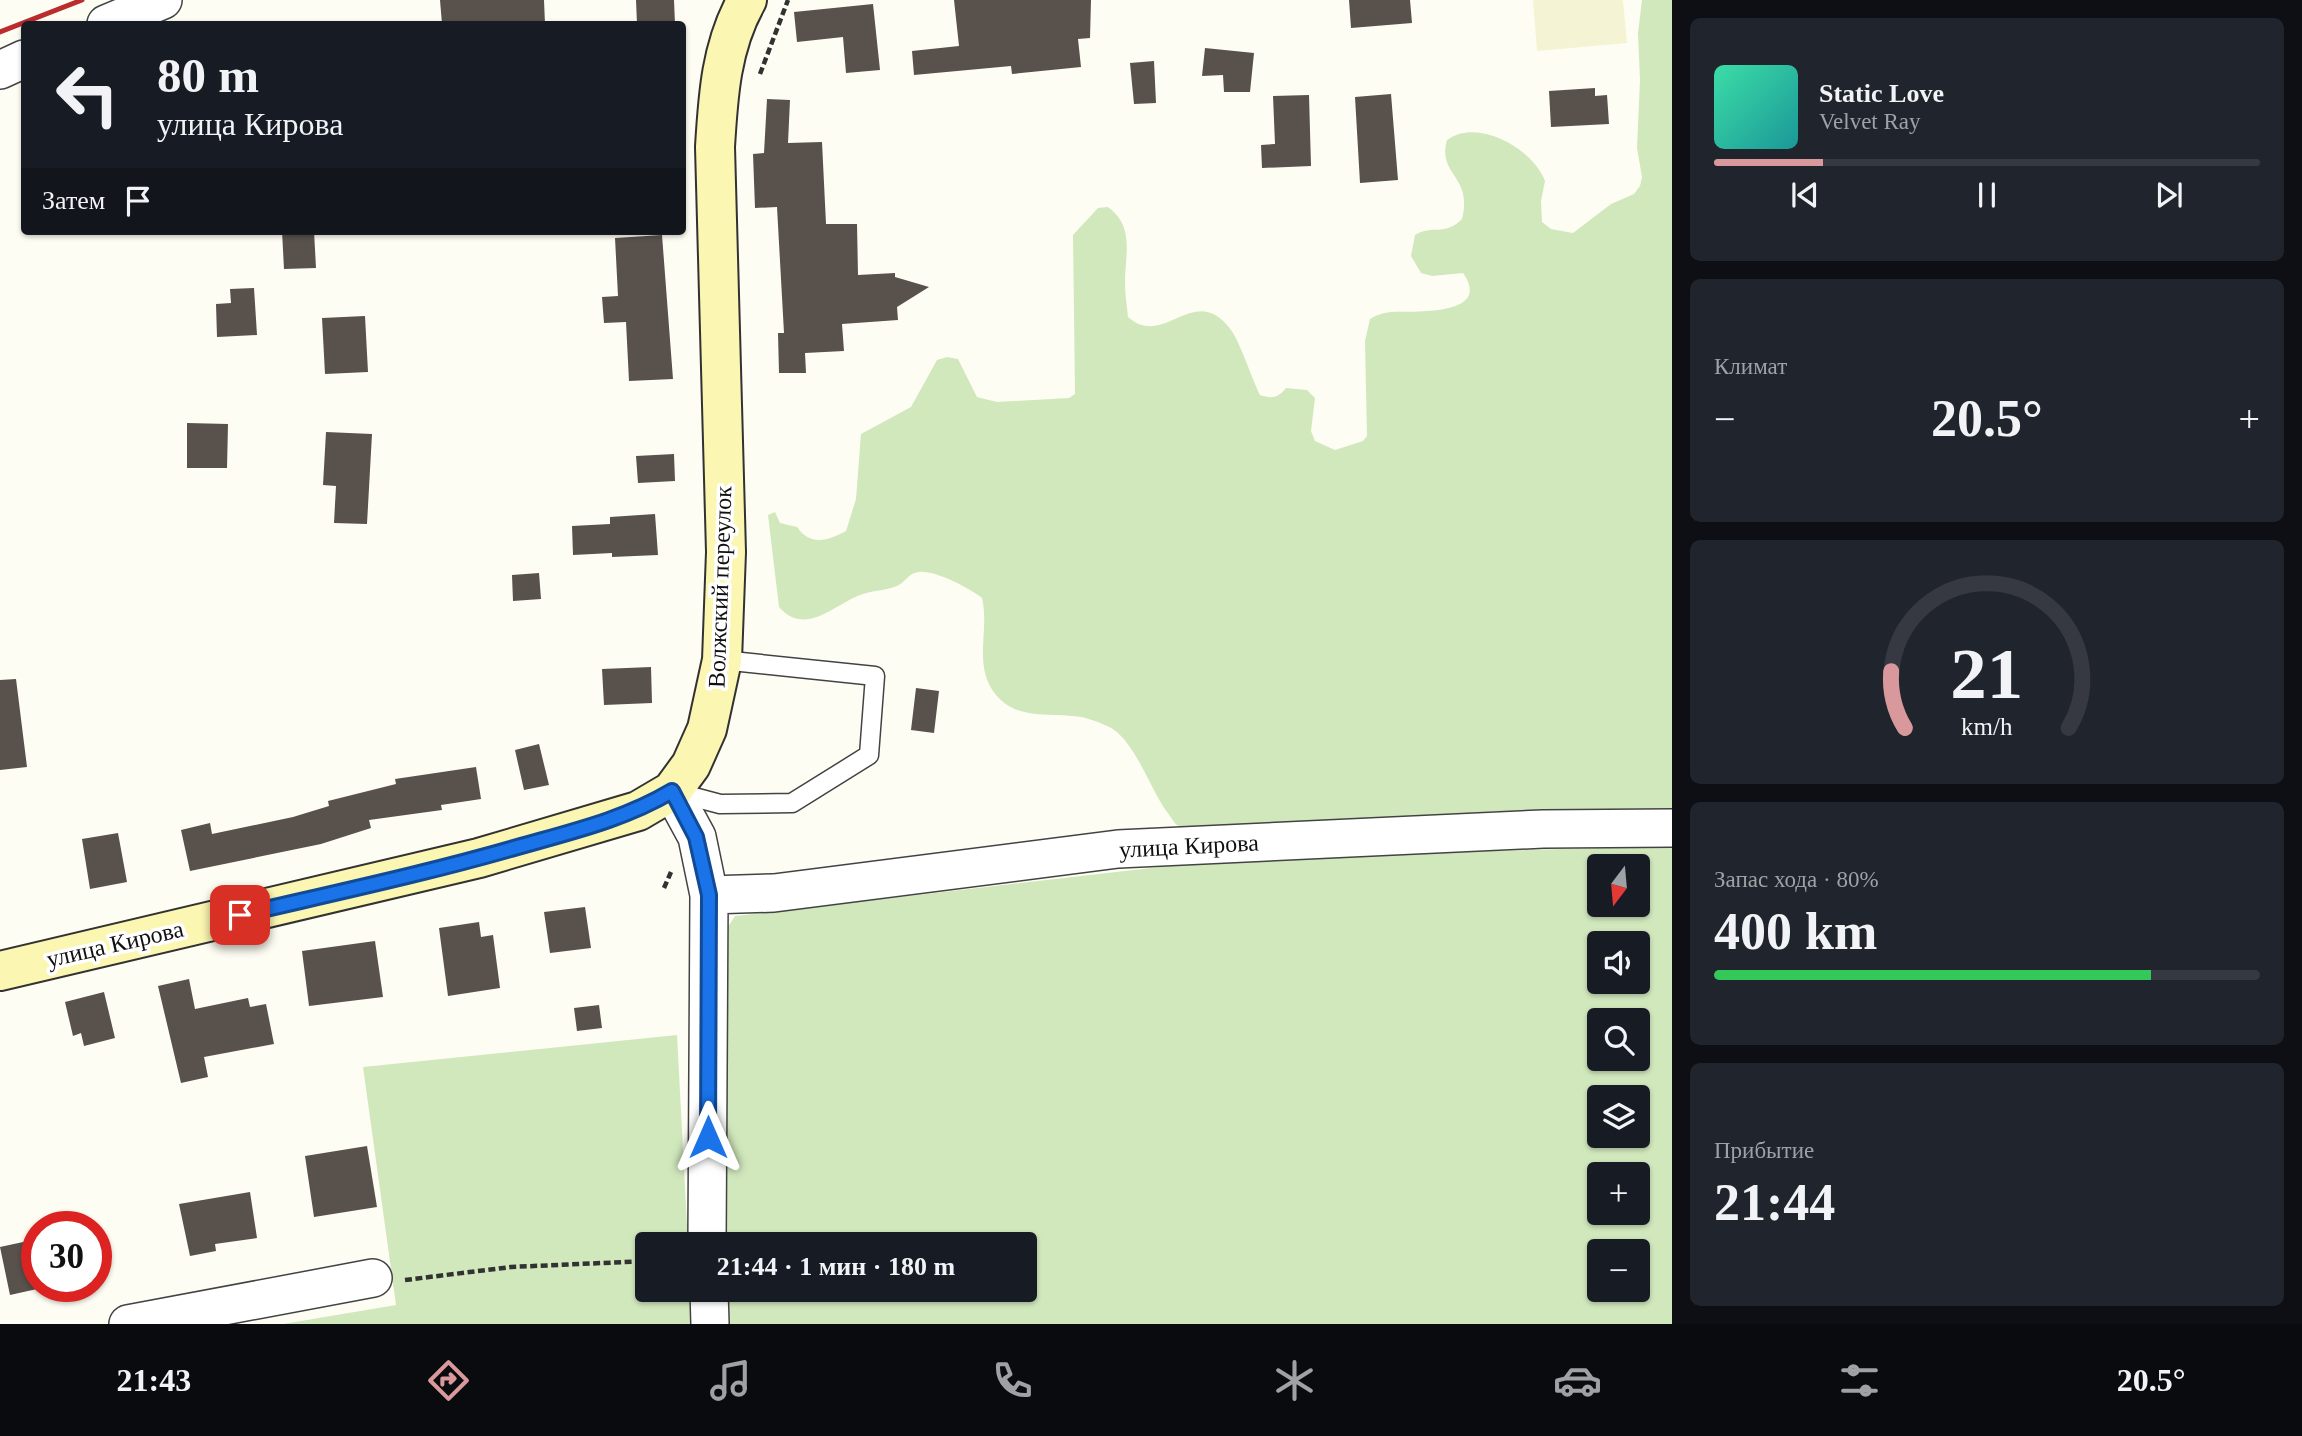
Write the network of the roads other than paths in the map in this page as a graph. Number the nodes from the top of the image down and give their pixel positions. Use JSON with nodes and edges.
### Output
{"nodes":[{"id":1,"x":163,"y":0,"type":"edge"},
{"id":2,"x":747,"y":0,"type":"edge"},
{"id":3,"x":113,"y":21,"type":"edge"},
{"id":4,"x":21,"y":60,"type":"edge"},
{"id":5,"x":0,"y":70,"type":"edge"},
{"id":6,"x":722,"y":660,"type":"junction"},
{"id":7,"x":672,"y":791,"type":"junction"},
{"id":8,"x":1672,"y":828,"type":"edge"},
{"id":9,"x":709,"y":895,"type":"junction"},
{"id":10,"x":0,"y":971,"type":"edge"},
{"id":11,"x":707,"y":1232,"type":"edge"},
{"id":12,"x":373,"y":1278,"type":"road end"},
{"id":13,"x":709,"y":1302,"type":"edge"},
{"id":14,"x":128,"y":1324,"type":"edge"},
{"id":15,"x":710,"y":1324,"type":"edge"}],
"edges":[{"from":1,"to":3,"type":"street"},
{"from":2,"to":6,"type":"main road","name":"Волжский переулок"},
{"from":4,"to":5,"type":"street"},
{"from":6,"to":7,"type":"main road","name":"Волжский переулок"},
{"from":6,"to":7,"type":"lane"},
{"from":7,"to":9,"type":"street"},
{"from":7,"to":10,"type":"main road","name":"улица Кирова"},
{"from":8,"to":9,"type":"street","name":"улица Кирова"},
{"from":9,"to":11,"type":"street"},
{"from":12,"to":14,"type":"street"},
{"from":13,"to":15,"type":"street"}]}
